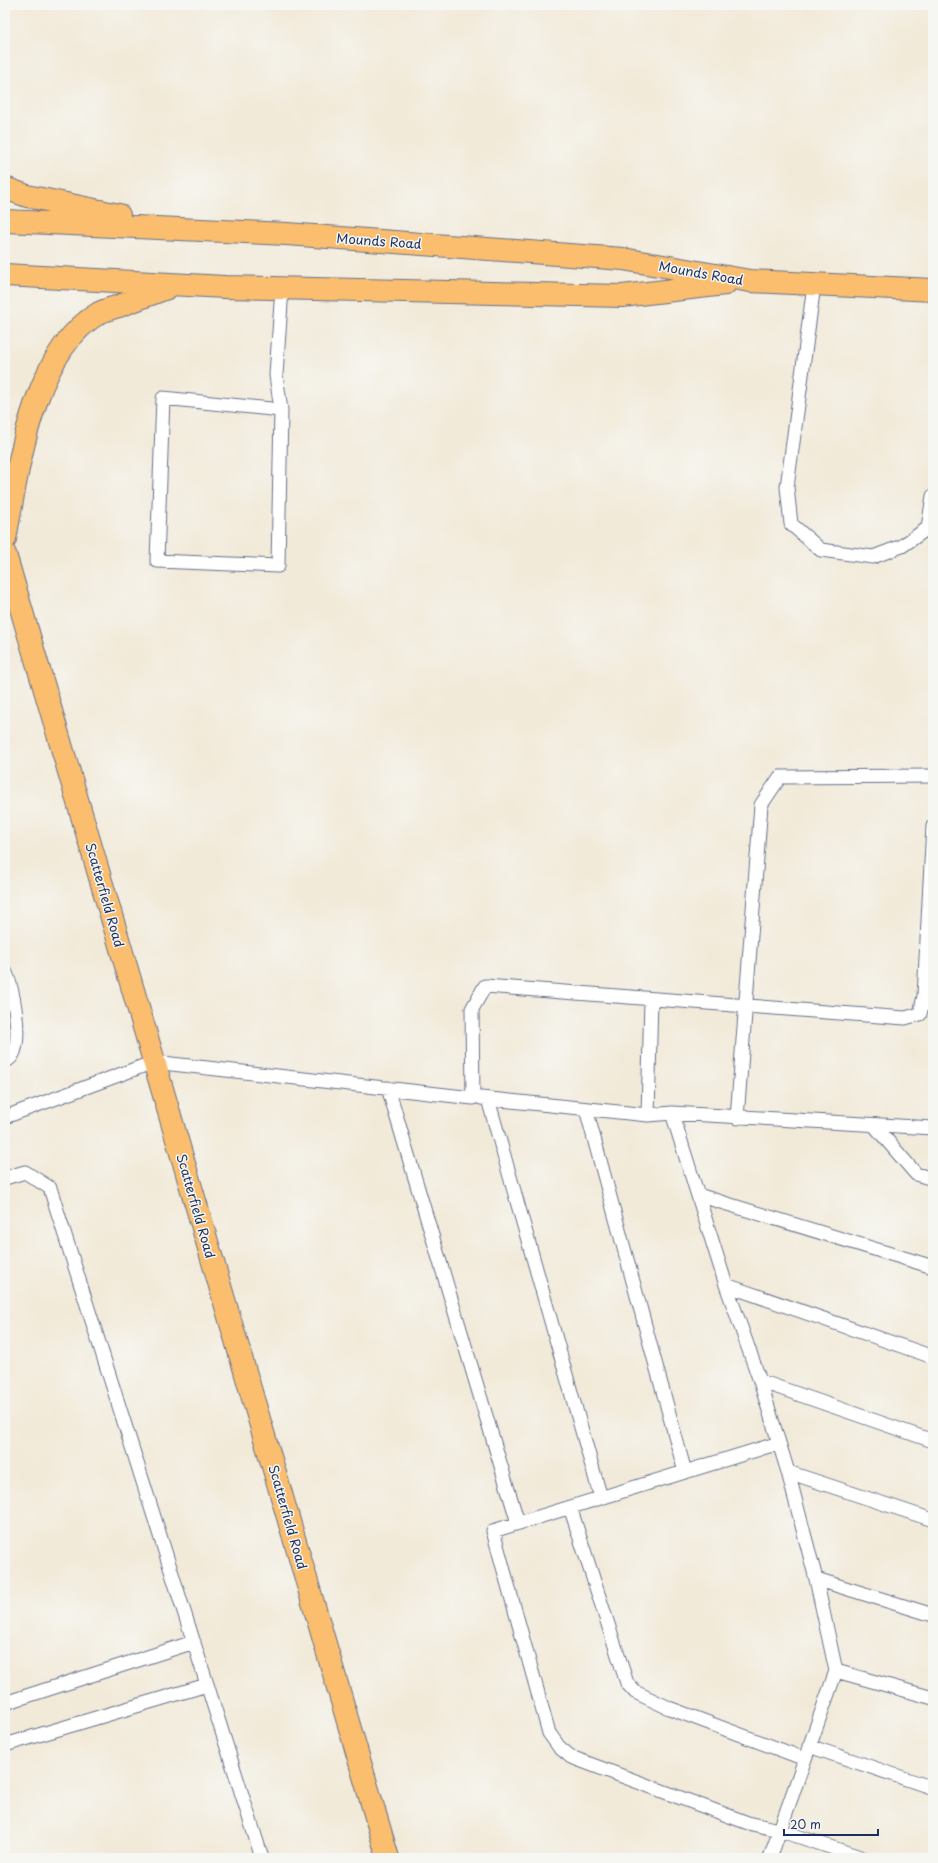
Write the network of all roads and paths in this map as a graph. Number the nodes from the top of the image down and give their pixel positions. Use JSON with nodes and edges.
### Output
{"nodes":[{"id":1,"x":5,"y":188,"type":"edge"},
{"id":2,"x":5,"y":221,"type":"edge"},
{"id":3,"x":175,"y":228,"type":"junction"},
{"id":4,"x":5,"y":275,"type":"edge"},
{"id":5,"x":750,"y":281,"type":"junction"},
{"id":6,"x":177,"y":285,"type":"junction"},
{"id":7,"x":814,"y":285,"type":"junction"},
{"id":8,"x":282,"y":289,"type":"junction"},
{"id":9,"x":933,"y":290,"type":"edge"},
{"id":10,"x":281,"y":410,"type":"junction"},
{"id":11,"x":933,"y":496,"type":"edge"},
{"id":12,"x":5,"y":539,"type":"edge"},
{"id":13,"x":5,"y":554,"type":"edge"},
{"id":14,"x":933,"y":776,"type":"edge"},
{"id":15,"x":933,"y":826,"type":"edge"},
{"id":16,"x":5,"y":971,"type":"edge"},
{"id":17,"x":929,"y":997,"type":"edge"},
{"id":18,"x":651,"y":999,"type":"junction"},
{"id":19,"x":746,"y":1006,"type":"junction"},
{"id":20,"x":5,"y":1062,"type":"edge"},
{"id":21,"x":154,"y":1062,"type":"junction"},
{"id":22,"x":388,"y":1088,"type":"junction"},
{"id":23,"x":473,"y":1098,"type":"junction"},
{"id":24,"x":488,"y":1099,"type":"junction"},
{"id":25,"x":586,"y":1109,"type":"junction"},
{"id":26,"x":672,"y":1114,"type":"junction"},
{"id":27,"x":648,"y":1115,"type":"junction"},
{"id":28,"x":5,"y":1117,"type":"edge"},
{"id":29,"x":738,"y":1118,"type":"junction"},
{"id":30,"x":874,"y":1125,"type":"junction"},
{"id":31,"x":933,"y":1128,"type":"edge"},
{"id":32,"x":5,"y":1178,"type":"edge"},
{"id":33,"x":933,"y":1179,"type":"edge"},
{"id":34,"x":698,"y":1195,"type":"junction"},
{"id":35,"x":933,"y":1267,"type":"edge"},
{"id":36,"x":726,"y":1285,"type":"junction"},
{"id":37,"x":933,"y":1358,"type":"edge"},
{"id":38,"x":760,"y":1380,"type":"junction"},
{"id":39,"x":933,"y":1441,"type":"edge"},
{"id":40,"x":779,"y":1443,"type":"junction"},
{"id":41,"x":685,"y":1472,"type":"junction"},
{"id":42,"x":788,"y":1472,"type":"junction"},
{"id":43,"x":601,"y":1498,"type":"junction"},
{"id":44,"x":570,"y":1507,"type":"junction"},
{"id":45,"x":933,"y":1520,"type":"edge"},
{"id":46,"x":518,"y":1523,"type":"junction"},
{"id":47,"x":816,"y":1579,"type":"junction"},
{"id":48,"x":933,"y":1615,"type":"edge"},
{"id":49,"x":194,"y":1642,"type":"junction"},
{"id":50,"x":836,"y":1671,"type":"junction"},
{"id":51,"x":207,"y":1685,"type":"junction"},
{"id":52,"x":933,"y":1698,"type":"edge"},
{"id":53,"x":5,"y":1703,"type":"edge"},
{"id":54,"x":5,"y":1745,"type":"edge"},
{"id":55,"x":807,"y":1752,"type":"junction"},
{"id":56,"x":933,"y":1788,"type":"edge"},
{"id":57,"x":779,"y":1830,"type":"junction"},
{"id":58,"x":262,"y":1858,"type":"edge"},
{"id":59,"x":388,"y":1858,"type":"edge"},
{"id":60,"x":770,"y":1858,"type":"edge"},
{"id":61,"x":863,"y":1858,"type":"edge"}],
"edges":[{"from":1,"to":3,"type":"main road"},
{"from":2,"to":3,"type":"main road","name":"Mounds Road"},
{"from":3,"to":5,"type":"main road","name":"Mounds Road"},
{"from":4,"to":6,"type":"main road","name":"Mounds Road"},
{"from":5,"to":7,"type":"main road","name":"Mounds Road"},
{"from":5,"to":8,"type":"main road","name":"Mounds Road"},
{"from":6,"to":8,"type":"main road","name":"Mounds Road"},
{"from":6,"to":12,"type":"main road"},
{"from":7,"to":9,"type":"main road","name":"Mounds Road"},
{"from":7,"to":11,"type":"lane"},
{"from":8,"to":10,"type":"lane"},
{"from":10,"to":10,"type":"lane"},
{"from":13,"to":21,"type":"main road","name":"Scatterfield Road"},
{"from":14,"to":19,"type":"lane"},
{"from":15,"to":17,"type":"lane"},
{"from":16,"to":20,"type":"lane"},
{"from":17,"to":19,"type":"lane"},
{"from":18,"to":19,"type":"lane"},
{"from":18,"to":23,"type":"lane"},
{"from":18,"to":27,"type":"lane"},
{"from":19,"to":29,"type":"lane"},
{"from":21,"to":22,"type":"lane"},
{"from":21,"to":28,"type":"lane"},
{"from":21,"to":59,"type":"main road","name":"Scatterfield Road"},
{"from":22,"to":23,"type":"lane"},
{"from":22,"to":46,"type":"lane"},
{"from":23,"to":24,"type":"lane"},
{"from":24,"to":25,"type":"lane"},
{"from":24,"to":43,"type":"lane"},
{"from":25,"to":27,"type":"lane"},
{"from":25,"to":41,"type":"lane"},
{"from":26,"to":27,"type":"lane"},
{"from":26,"to":29,"type":"lane"},
{"from":26,"to":34,"type":"lane"},
{"from":29,"to":30,"type":"lane"},
{"from":30,"to":31,"type":"lane"},
{"from":30,"to":33,"type":"lane"},
{"from":32,"to":49,"type":"lane"},
{"from":34,"to":35,"type":"lane"},
{"from":34,"to":36,"type":"lane"},
{"from":36,"to":37,"type":"lane"},
{"from":36,"to":38,"type":"lane"},
{"from":38,"to":39,"type":"lane"},
{"from":38,"to":40,"type":"lane"},
{"from":40,"to":41,"type":"lane"},
{"from":40,"to":42,"type":"lane"},
{"from":41,"to":43,"type":"lane"},
{"from":42,"to":45,"type":"lane"},
{"from":42,"to":47,"type":"lane"},
{"from":43,"to":44,"type":"lane"},
{"from":44,"to":46,"type":"lane"},
{"from":44,"to":55,"type":"lane"},
{"from":46,"to":57,"type":"lane"},
{"from":47,"to":48,"type":"lane"},
{"from":47,"to":50,"type":"lane"},
{"from":49,"to":51,"type":"lane"},
{"from":49,"to":53,"type":"lane"},
{"from":50,"to":52,"type":"lane"},
{"from":50,"to":55,"type":"lane"},
{"from":51,"to":54,"type":"lane"},
{"from":51,"to":58,"type":"lane"},
{"from":55,"to":56,"type":"lane"},
{"from":55,"to":57,"type":"lane"},
{"from":57,"to":60,"type":"lane"},
{"from":57,"to":61,"type":"lane"}]}
